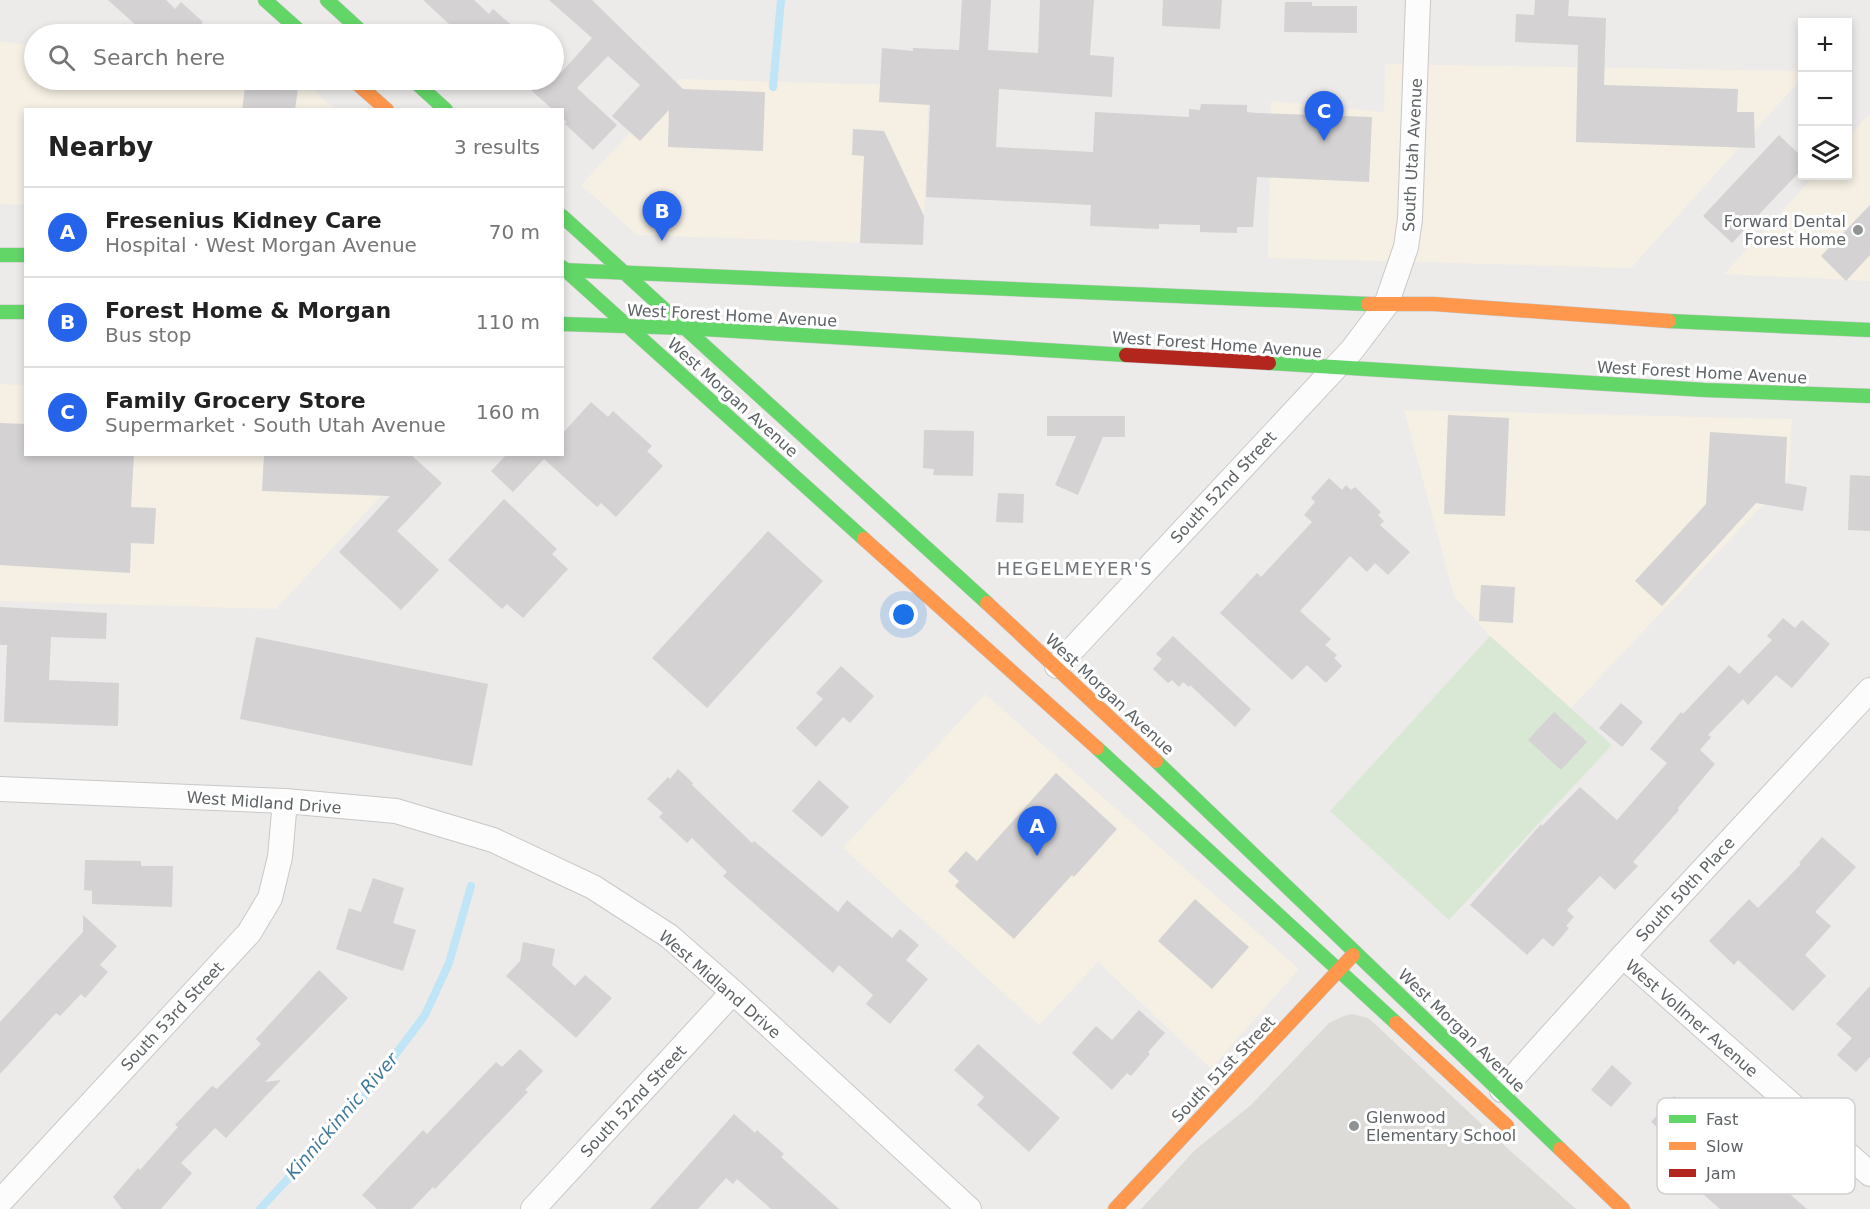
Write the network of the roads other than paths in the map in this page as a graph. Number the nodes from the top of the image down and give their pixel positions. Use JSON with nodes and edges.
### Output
{"nodes":[{"id":1,"x":265,"y":0,"type":"edge"},
{"id":2,"x":327,"y":0,"type":"edge"},
{"id":3,"x":1419,"y":0,"type":"edge"},
{"id":4,"x":292,"y":24,"type":"edge"},
{"id":5,"x":353,"y":24,"type":"edge"},
{"id":6,"x":364,"y":90,"type":"edge"},
{"id":7,"x":424,"y":90,"type":"edge"},
{"id":8,"x":385,"y":108,"type":"edge"},
{"id":9,"x":444,"y":108,"type":"edge"},
{"id":10,"x":564,"y":218,"type":"edge"},
{"id":11,"x":0,"y":255,"type":"edge"},
{"id":12,"x":24,"y":255,"type":"edge"},
{"id":13,"x":564,"y":269,"type":"edge"},
{"id":14,"x":624,"y":273,"type":"junction"},
{"id":15,"x":1386,"y":305,"type":"junction"},
{"id":16,"x":0,"y":312,"type":"edge"},
{"id":17,"x":24,"y":312,"type":"edge"},
{"id":18,"x":564,"y":324,"type":"edge"},
{"id":19,"x":630,"y":326,"type":"junction"},
{"id":20,"x":687,"y":328,"type":"junction"},
{"id":21,"x":1870,"y":330,"type":"edge"},
{"id":22,"x":1335,"y":368,"type":"junction"},
{"id":23,"x":1870,"y":396,"type":"edge"},
{"id":24,"x":1057,"y":666,"type":"junction"},
{"id":25,"x":1870,"y":690,"type":"edge"},
{"id":26,"x":1043,"y":700,"type":"junction"},
{"id":27,"x":0,"y":789,"type":"edge"},
{"id":28,"x":285,"y":801,"type":"junction"},
{"id":29,"x":1357,"y":952,"type":"junction"},
{"id":30,"x":1623,"y":956,"type":"junction"},
{"id":31,"x":1340,"y":970,"type":"junction"},
{"id":32,"x":733,"y":992,"type":"junction"},
{"id":33,"x":1502,"y":1090,"type":"junction"},
{"id":34,"x":1784,"y":1098,"type":"edge"},
{"id":35,"x":1520,"y":1139,"type":"dead end"},
{"id":36,"x":1855,"y":1161,"type":"edge"},
{"id":37,"x":1870,"y":1174,"type":"edge"},
{"id":38,"x":0,"y":1202,"type":"edge"},
{"id":39,"x":534,"y":1209,"type":"edge"},
{"id":40,"x":969,"y":1209,"type":"edge"},
{"id":41,"x":1114,"y":1209,"type":"edge"},
{"id":42,"x":1623,"y":1209,"type":"edge"}],
"edges":[{"from":1,"to":4,"type":"street"},
{"from":2,"to":5,"type":"street"},
{"from":3,"to":15,"type":"street","name":"South Utah Avenue"},
{"from":6,"to":8,"type":"street"},
{"from":7,"to":9,"type":"street"},
{"from":10,"to":14,"type":"street","name":"West Morgan Avenue"},
{"from":11,"to":12,"type":"street"},
{"from":13,"to":14,"type":"street"},
{"from":13,"to":19,"type":"street","name":"West Morgan Avenue"},
{"from":14,"to":15,"type":"street"},
{"from":14,"to":20,"type":"street","name":"West Morgan Avenue"},
{"from":15,"to":21,"type":"street"},
{"from":15,"to":22,"type":"street","name":"South 52nd Street"},
{"from":16,"to":17,"type":"street"},
{"from":18,"to":19,"type":"street","name":"West Forest Home Avenue"},
{"from":19,"to":20,"type":"street","name":"West Forest Home Avenue"},
{"from":19,"to":26,"type":"street","name":"West Morgan Avenue"},
{"from":20,"to":22,"type":"street","name":"West Forest Home Avenue"},
{"from":20,"to":24,"type":"street","name":"West Morgan Avenue"},
{"from":22,"to":23,"type":"street","name":"West Forest Home Avenue"},
{"from":22,"to":24,"type":"street","name":"South 52nd Street"},
{"from":24,"to":26,"type":"street"},
{"from":24,"to":29,"type":"street","name":"West Morgan Avenue"},
{"from":25,"to":30,"type":"street","name":"South 50th Place"},
{"from":26,"to":31,"type":"street","name":"West Morgan Avenue"},
{"from":27,"to":28,"type":"street","name":"West Midland Drive"},
{"from":28,"to":32,"type":"street","name":"West Midland Drive"},
{"from":28,"to":38,"type":"street","name":"South 53rd Street"},
{"from":29,"to":31,"type":"street","name":"South 51st Street"},
{"from":29,"to":33,"type":"street","name":"West Morgan Avenue"},
{"from":30,"to":33,"type":"street","name":"South 50th Place"},
{"from":30,"to":34,"type":"street","name":"West Vollmer Avenue"},
{"from":31,"to":35,"type":"street","name":"West Morgan Avenue"},
{"from":31,"to":41,"type":"street","name":"South 51st Street"},
{"from":32,"to":39,"type":"street","name":"South 52nd Street"},
{"from":32,"to":40,"type":"street","name":"West Midland Drive"},
{"from":33,"to":42,"type":"street","name":"West Morgan Avenue"},
{"from":36,"to":37,"type":"street","name":"West Vollmer Avenue"}]}
